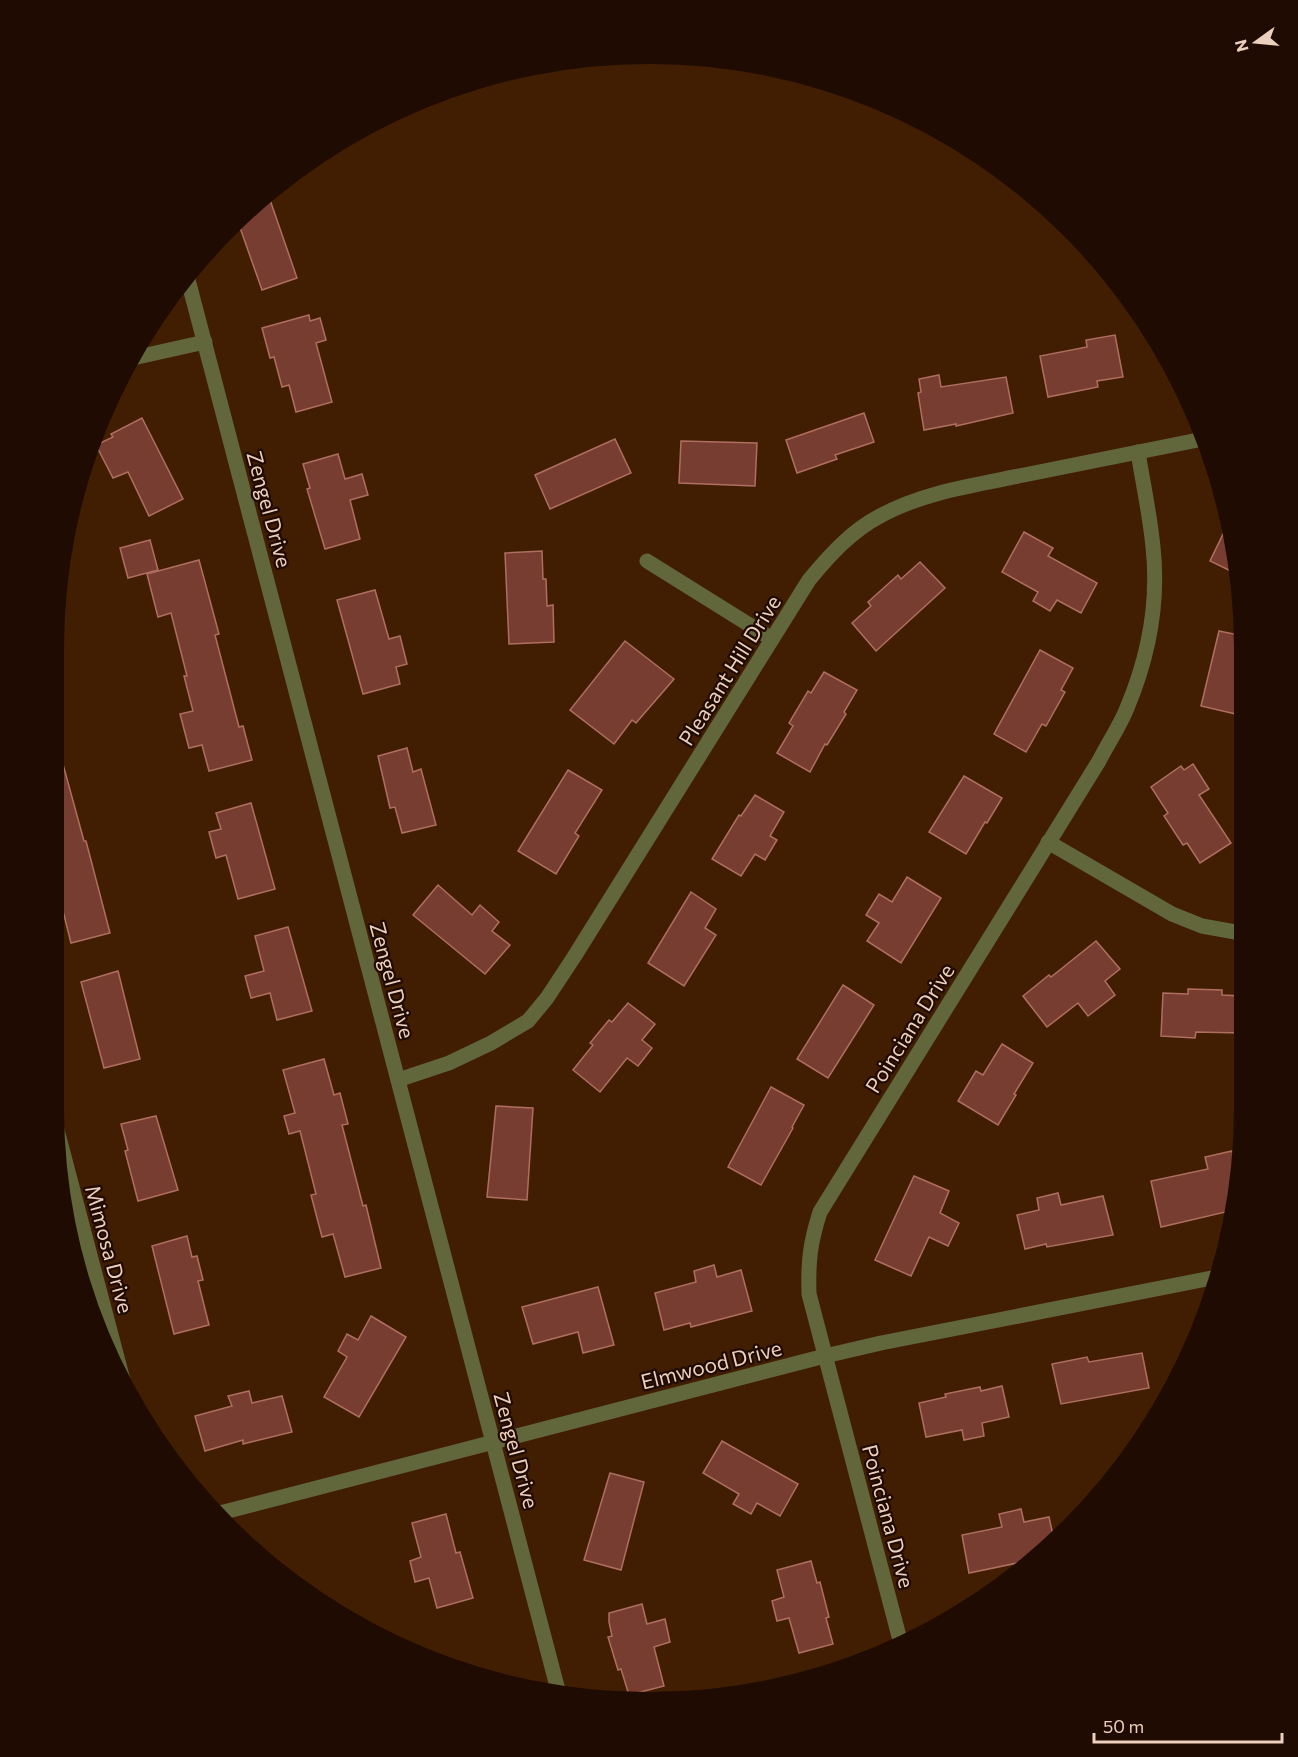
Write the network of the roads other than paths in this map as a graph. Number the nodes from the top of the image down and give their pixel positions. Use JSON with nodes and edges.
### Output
{"nodes":[{"id":1,"x":190,"y":287,"type":"edge"},
{"id":2,"x":205,"y":342,"type":"junction"},
{"id":3,"x":144,"y":356,"type":"edge"},
{"id":4,"x":1195,"y":441,"type":"edge"},
{"id":5,"x":1138,"y":452,"type":"junction"},
{"id":6,"x":647,"y":561,"type":"dead end"},
{"id":7,"x":772,"y":639,"type":"junction"},
{"id":8,"x":1048,"y":842,"type":"junction"},
{"id":9,"x":1234,"y":932,"type":"edge"},
{"id":10,"x":398,"y":1080,"type":"junction"},
{"id":11,"x":69,"y":1176,"type":"edge"},
{"id":12,"x":1208,"y":1279,"type":"edge"},
{"id":13,"x":112,"y":1339,"type":"edge"},
{"id":14,"x":825,"y":1356,"type":"junction"},
{"id":15,"x":493,"y":1442,"type":"junction"},
{"id":16,"x":227,"y":1511,"type":"edge"},
{"id":17,"x":899,"y":1636,"type":"edge"},
{"id":18,"x":556,"y":1684,"type":"edge"}],
"edges":[{"from":1,"to":2,"type":"street","name":"Zengel Drive"},
{"from":2,"to":3,"type":"street"},
{"from":2,"to":10,"type":"street","name":"Zengel Drive"},
{"from":4,"to":5,"type":"street","name":"Pleasant Hill Drive"},
{"from":5,"to":7,"type":"street","name":"Pleasant Hill Drive"},
{"from":5,"to":8,"type":"street","name":"Poinciana Drive"},
{"from":6,"to":7,"type":"street"},
{"from":7,"to":10,"type":"street","name":"Pleasant Hill Drive"},
{"from":8,"to":9,"type":"street"},
{"from":8,"to":14,"type":"street","name":"Poinciana Drive"},
{"from":10,"to":15,"type":"street","name":"Zengel Drive"},
{"from":11,"to":13,"type":"street","name":"Mimosa Drive"},
{"from":12,"to":14,"type":"street","name":"Elmwood Drive"},
{"from":14,"to":15,"type":"street","name":"Elmwood Drive"},
{"from":14,"to":17,"type":"street","name":"Poinciana Drive"},
{"from":15,"to":16,"type":"street","name":"Elmwood Drive"},
{"from":15,"to":18,"type":"street","name":"Zengel Drive"}]}
